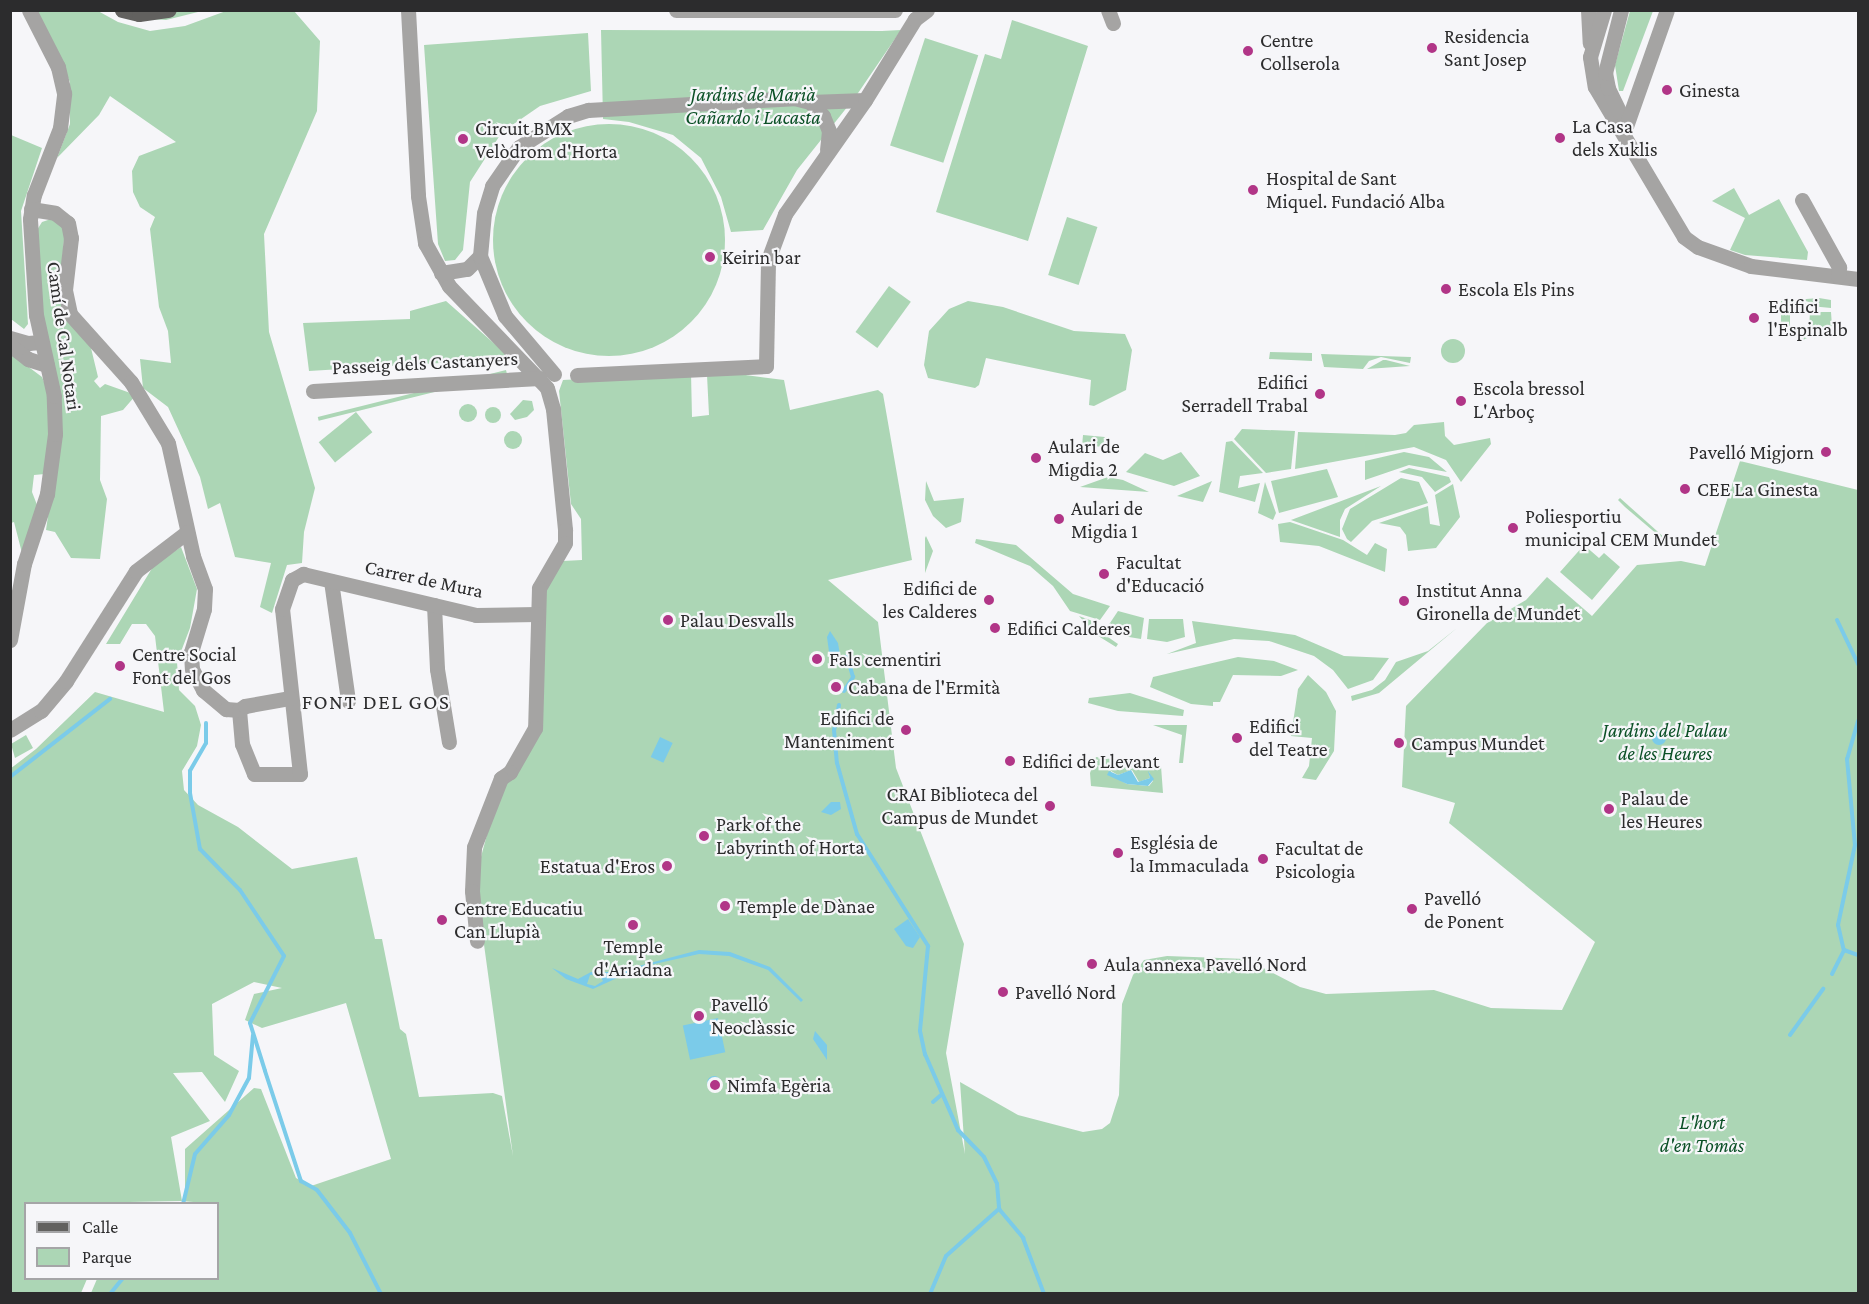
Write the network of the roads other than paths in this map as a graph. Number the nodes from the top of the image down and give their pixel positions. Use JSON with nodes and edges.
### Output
{"nodes":[{"id":1,"x":29,"y":10,"type":"edge"},
{"id":2,"x":122,"y":10,"type":"edge"},
{"id":3,"x":169,"y":10,"type":"edge"},
{"id":4,"x":676,"y":10,"type":"edge"},
{"id":5,"x":895,"y":10,"type":"edge"},
{"id":6,"x":927,"y":10,"type":"edge"},
{"id":7,"x":1108,"y":10,"type":"edge"},
{"id":8,"x":1114,"y":10,"type":"edge"},
{"id":9,"x":1588,"y":10,"type":"edge"},
{"id":10,"x":1604,"y":10,"type":"edge"},
{"id":11,"x":1621,"y":10,"type":"edge"},
{"id":12,"x":1667,"y":10,"type":"edge"},
{"id":13,"x":408,"y":12,"type":"edge"},
{"id":14,"x":1590,"y":57,"type":"junction"},
{"id":15,"x":865,"y":100,"type":"junction"},
{"id":16,"x":810,"y":102,"type":"junction"},
{"id":17,"x":1625,"y":128,"type":"junction"},
{"id":18,"x":826,"y":151,"type":"junction"},
{"id":19,"x":1802,"y":200,"type":"dead end"},
{"id":20,"x":31,"y":209,"type":"junction"},
{"id":21,"x":480,"y":256,"type":"junction"},
{"id":22,"x":441,"y":273,"type":"junction"},
{"id":23,"x":1838,"y":276,"type":"junction"},
{"id":24,"x":1858,"y":279,"type":"edge"},
{"id":25,"x":10,"y":338,"type":"edge"},
{"id":26,"x":41,"y":342,"type":"junction"},
{"id":27,"x":10,"y":345,"type":"edge"},
{"id":28,"x":47,"y":364,"type":"junction"},
{"id":29,"x":577,"y":375,"type":"dead end"},
{"id":30,"x":547,"y":376,"type":"junction"},
{"id":31,"x":313,"y":391,"type":"dead end"},
{"id":32,"x":187,"y":532,"type":"junction"},
{"id":33,"x":331,"y":581,"type":"junction"},
{"id":34,"x":434,"y":605,"type":"junction"},
{"id":35,"x":537,"y":614,"type":"junction"},
{"id":36,"x":10,"y":640,"type":"edge"},
{"id":37,"x":290,"y":698,"type":"junction"},
{"id":38,"x":348,"y":701,"type":"dead end"},
{"id":39,"x":239,"y":710,"type":"junction"},
{"id":40,"x":10,"y":730,"type":"edge"},
{"id":41,"x":450,"y":742,"type":"dead end"},
{"id":42,"x":477,"y":941,"type":"dead end"}],
"edges":[{"from":1,"to":20,"type":"street","name":"Camí de Cal Notari"},
{"from":2,"to":3,"type":"main road"},
{"from":4,"to":5,"type":"street"},
{"from":6,"to":15,"type":"street"},
{"from":7,"to":8,"type":"street"},
{"from":9,"to":14,"type":"street"},
{"from":10,"to":14,"type":"street"},
{"from":11,"to":17,"type":"street"},
{"from":12,"to":17,"type":"street"},
{"from":13,"to":22,"type":"street"},
{"from":14,"to":17,"type":"street"},
{"from":15,"to":16,"type":"street","name":"Passeig dels Castanyers"},
{"from":15,"to":18,"type":"street"},
{"from":16,"to":18,"type":"street"},
{"from":16,"to":21,"type":"street","name":"Passeig dels Castanyers"},
{"from":17,"to":23,"type":"street"},
{"from":18,"to":29,"type":"street"},
{"from":19,"to":23,"type":"street"},
{"from":20,"to":26,"type":"street","name":"Camí de Cal Notari"},
{"from":20,"to":32,"type":"street"},
{"from":21,"to":22,"type":"street"},
{"from":21,"to":30,"type":"street","name":"Passeig dels Castanyers"},
{"from":22,"to":30,"type":"street"},
{"from":23,"to":24,"type":"street"},
{"from":25,"to":26,"type":"street"},
{"from":26,"to":28,"type":"street","name":"Camí de Cal Notari"},
{"from":27,"to":28,"type":"street"},
{"from":28,"to":36,"type":"street","name":"Camí de Cal Notari"},
{"from":30,"to":31,"type":"street","name":"Passeig dels Castanyers"},
{"from":30,"to":35,"type":"street"},
{"from":32,"to":39,"type":"street"},
{"from":32,"to":40,"type":"street"},
{"from":33,"to":34,"type":"street","name":"Carrer de Mura"},
{"from":33,"to":37,"type":"street","name":"Carrer de Mura"},
{"from":33,"to":38,"type":"street"},
{"from":34,"to":35,"type":"street","name":"Carrer de Mura"},
{"from":34,"to":41,"type":"street"},
{"from":35,"to":42,"type":"street"},
{"from":37,"to":39,"type":"street"},
{"from":37,"to":39,"type":"street"}]}
